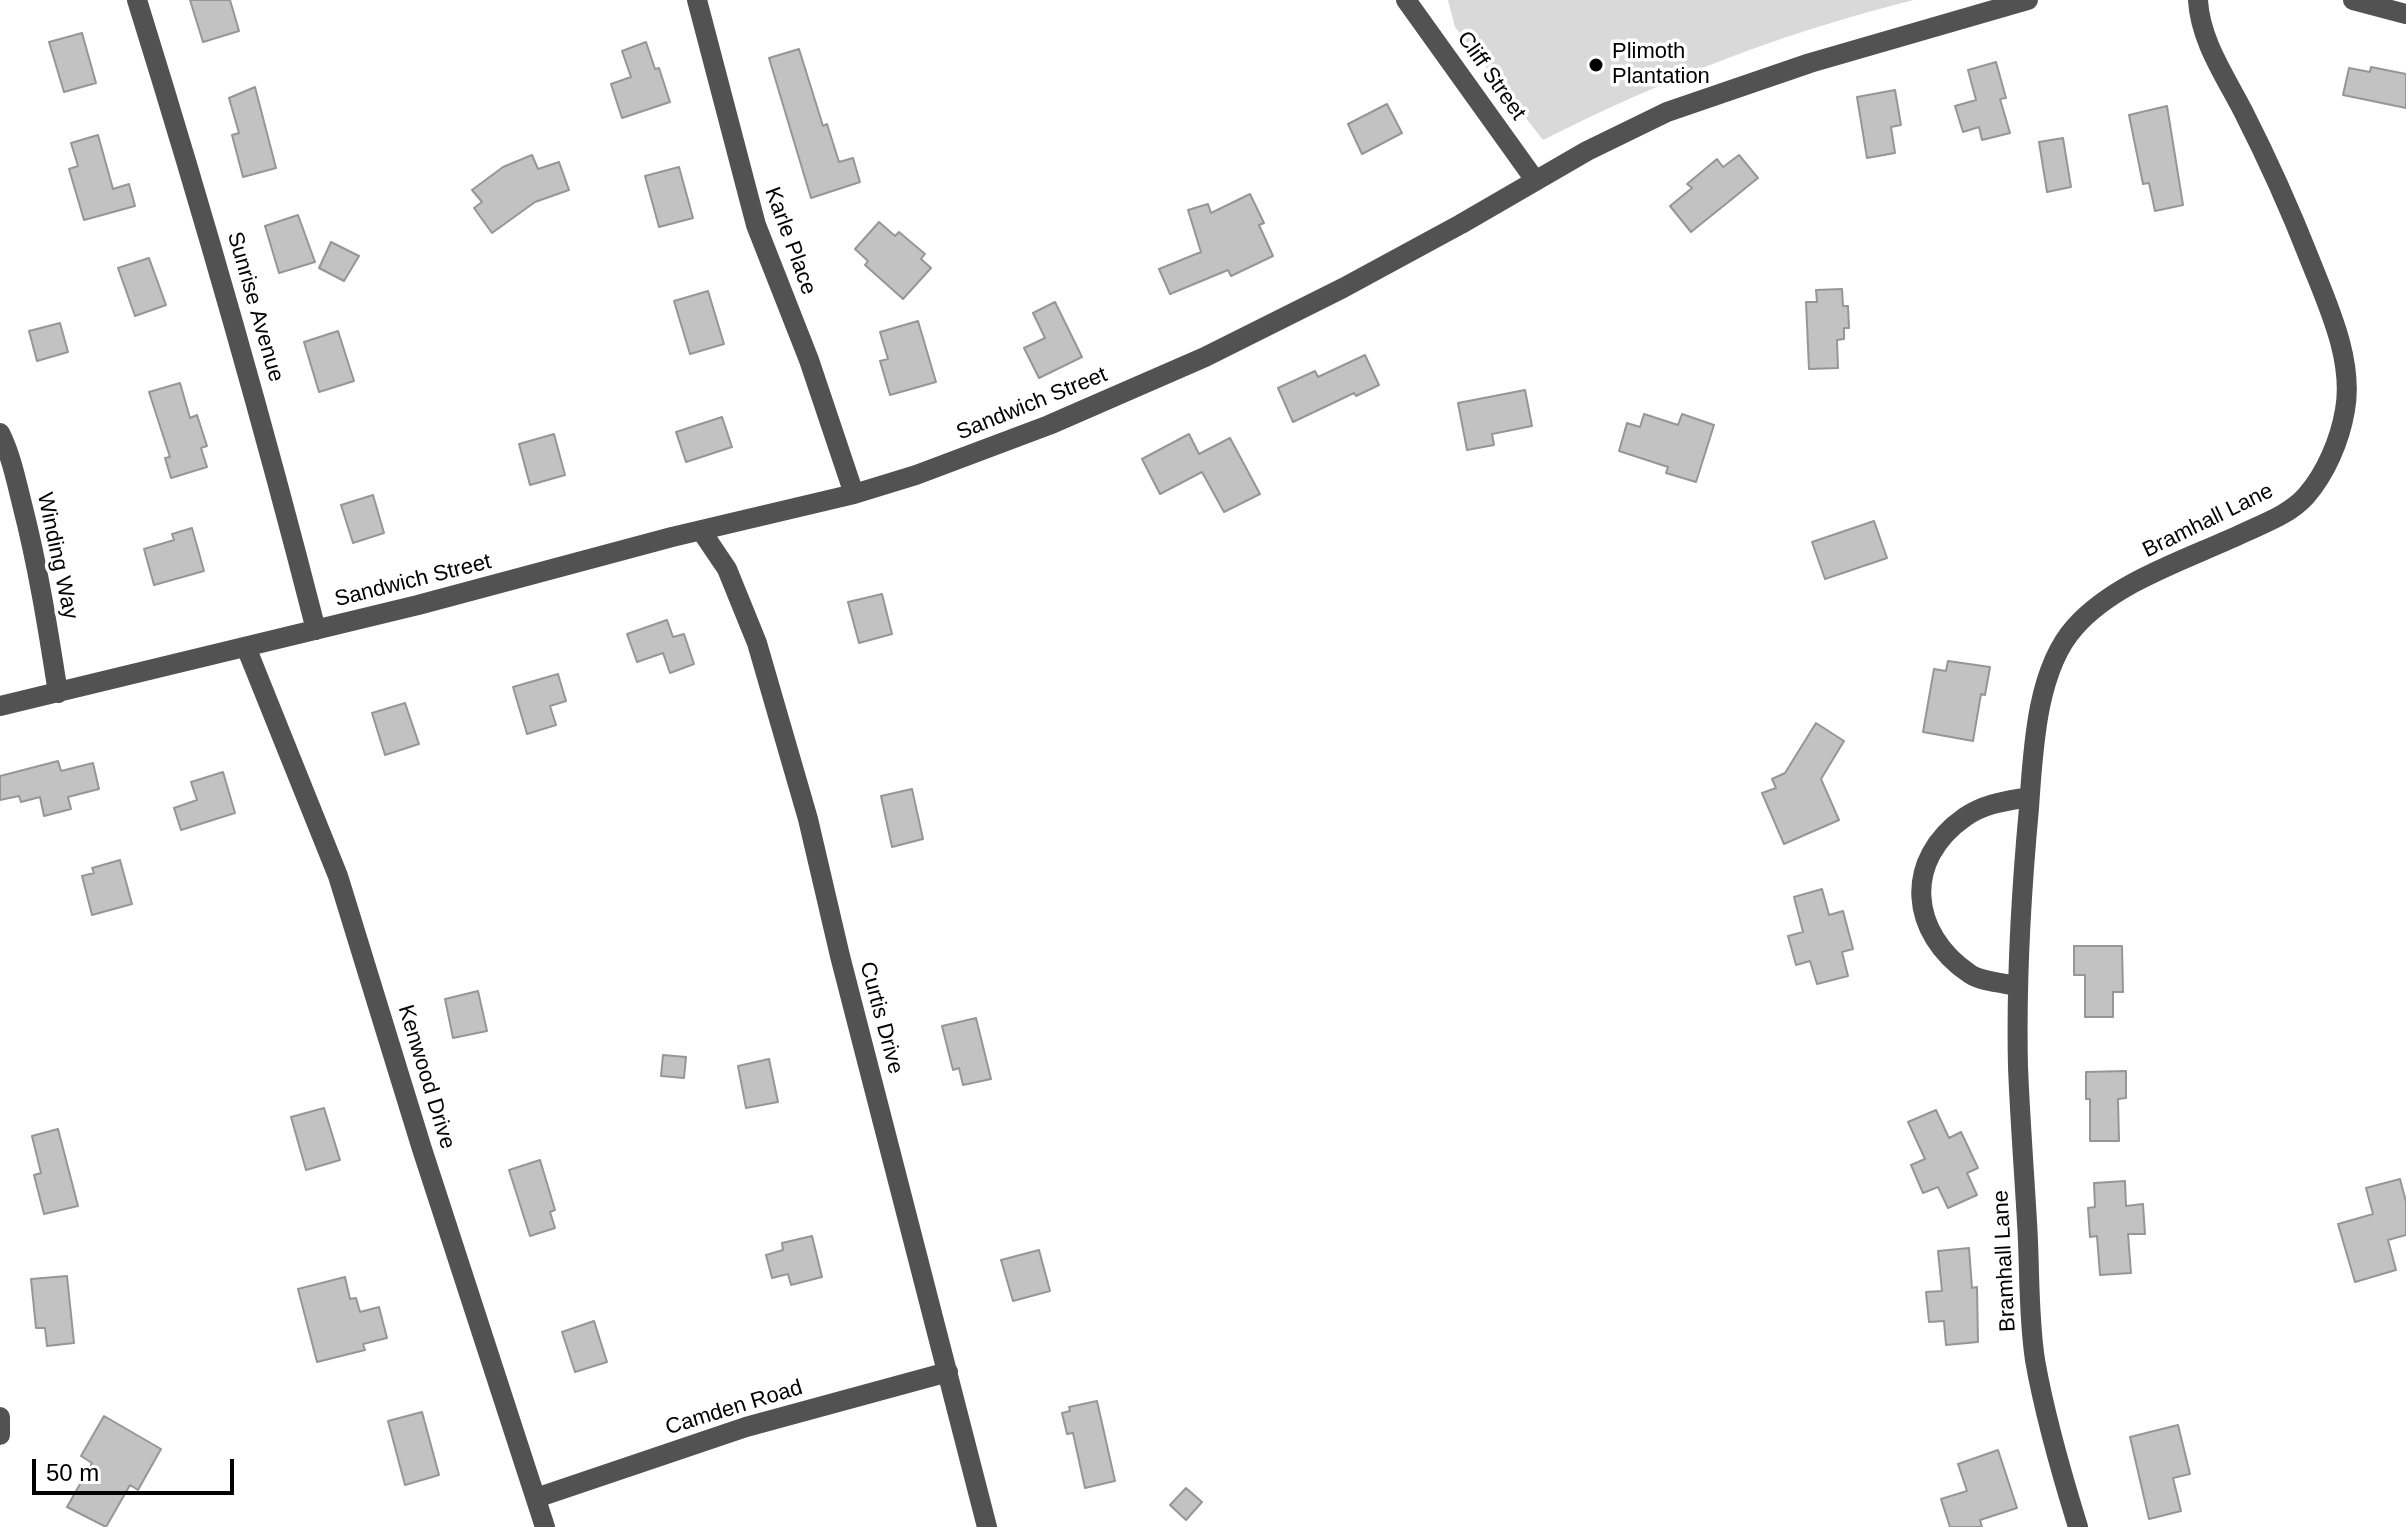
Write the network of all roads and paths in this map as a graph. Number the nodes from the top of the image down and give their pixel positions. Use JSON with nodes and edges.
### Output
{"nodes":[{"id":1,"x":137,"y":0,"type":"edge"},
{"id":2,"x":697,"y":0,"type":"edge"},
{"id":3,"x":1406,"y":0,"type":"edge"},
{"id":4,"x":2028,"y":0,"type":"edge"},
{"id":5,"x":2198,"y":0,"type":"edge"},
{"id":6,"x":2353,"y":0,"type":"edge"},
{"id":7,"x":2406,"y":14,"type":"edge"},
{"id":8,"x":1535,"y":180,"type":"junction"},
{"id":9,"x":0,"y":433,"type":"edge"},
{"id":10,"x":854,"y":494,"type":"junction"},
{"id":11,"x":702,"y":532,"type":"junction"},
{"id":12,"x":316,"y":630,"type":"junction"},
{"id":13,"x":246,"y":647,"type":"junction"},
{"id":14,"x":58,"y":693,"type":"junction"},
{"id":15,"x":0,"y":706,"type":"edge"},
{"id":16,"x":2029,"y":797,"type":"junction"},
{"id":17,"x":2018,"y":986,"type":"junction"},
{"id":18,"x":948,"y":1372,"type":"junction"},
{"id":19,"x":0,"y":1417,"type":"edge"},
{"id":20,"x":0,"y":1435,"type":"edge"},
{"id":21,"x":536,"y":1498,"type":"junction"},
{"id":22,"x":545,"y":1527,"type":"edge"},
{"id":23,"x":987,"y":1527,"type":"edge"},
{"id":24,"x":2078,"y":1527,"type":"edge"}],
"edges":[{"from":1,"to":12,"type":"street","name":"Sunrise Avenue"},
{"from":2,"to":10,"type":"street","name":"Karle Place"},
{"from":3,"to":8,"type":"street","name":"Cliff Street"},
{"from":4,"to":8,"type":"street","name":"Sandwich Street"},
{"from":5,"to":16,"type":"street","name":"Bramhall Lane"},
{"from":6,"to":7,"type":"street"},
{"from":8,"to":10,"type":"street","name":"Sandwich Street"},
{"from":9,"to":14,"type":"street","name":"Winding Way"},
{"from":10,"to":11,"type":"street","name":"Sandwich Street"},
{"from":11,"to":12,"type":"street","name":"Sandwich Street"},
{"from":11,"to":18,"type":"street","name":"Curtis Drive"},
{"from":12,"to":13,"type":"street","name":"Sandwich Street"},
{"from":13,"to":14,"type":"street","name":"Sandwich Street"},
{"from":13,"to":21,"type":"street","name":"Kenwood Drive"},
{"from":14,"to":15,"type":"street","name":"Sandwich Street"},
{"from":16,"to":17,"type":"street","name":"Bramhall Lane"},
{"from":16,"to":17,"type":"street"},
{"from":17,"to":24,"type":"street","name":"Bramhall Lane"},
{"from":18,"to":21,"type":"street","name":"Camden Road"},
{"from":18,"to":23,"type":"street","name":"Curtis Drive"},
{"from":19,"to":20,"type":"street"},
{"from":21,"to":22,"type":"street","name":"Kenwood Drive"}]}
